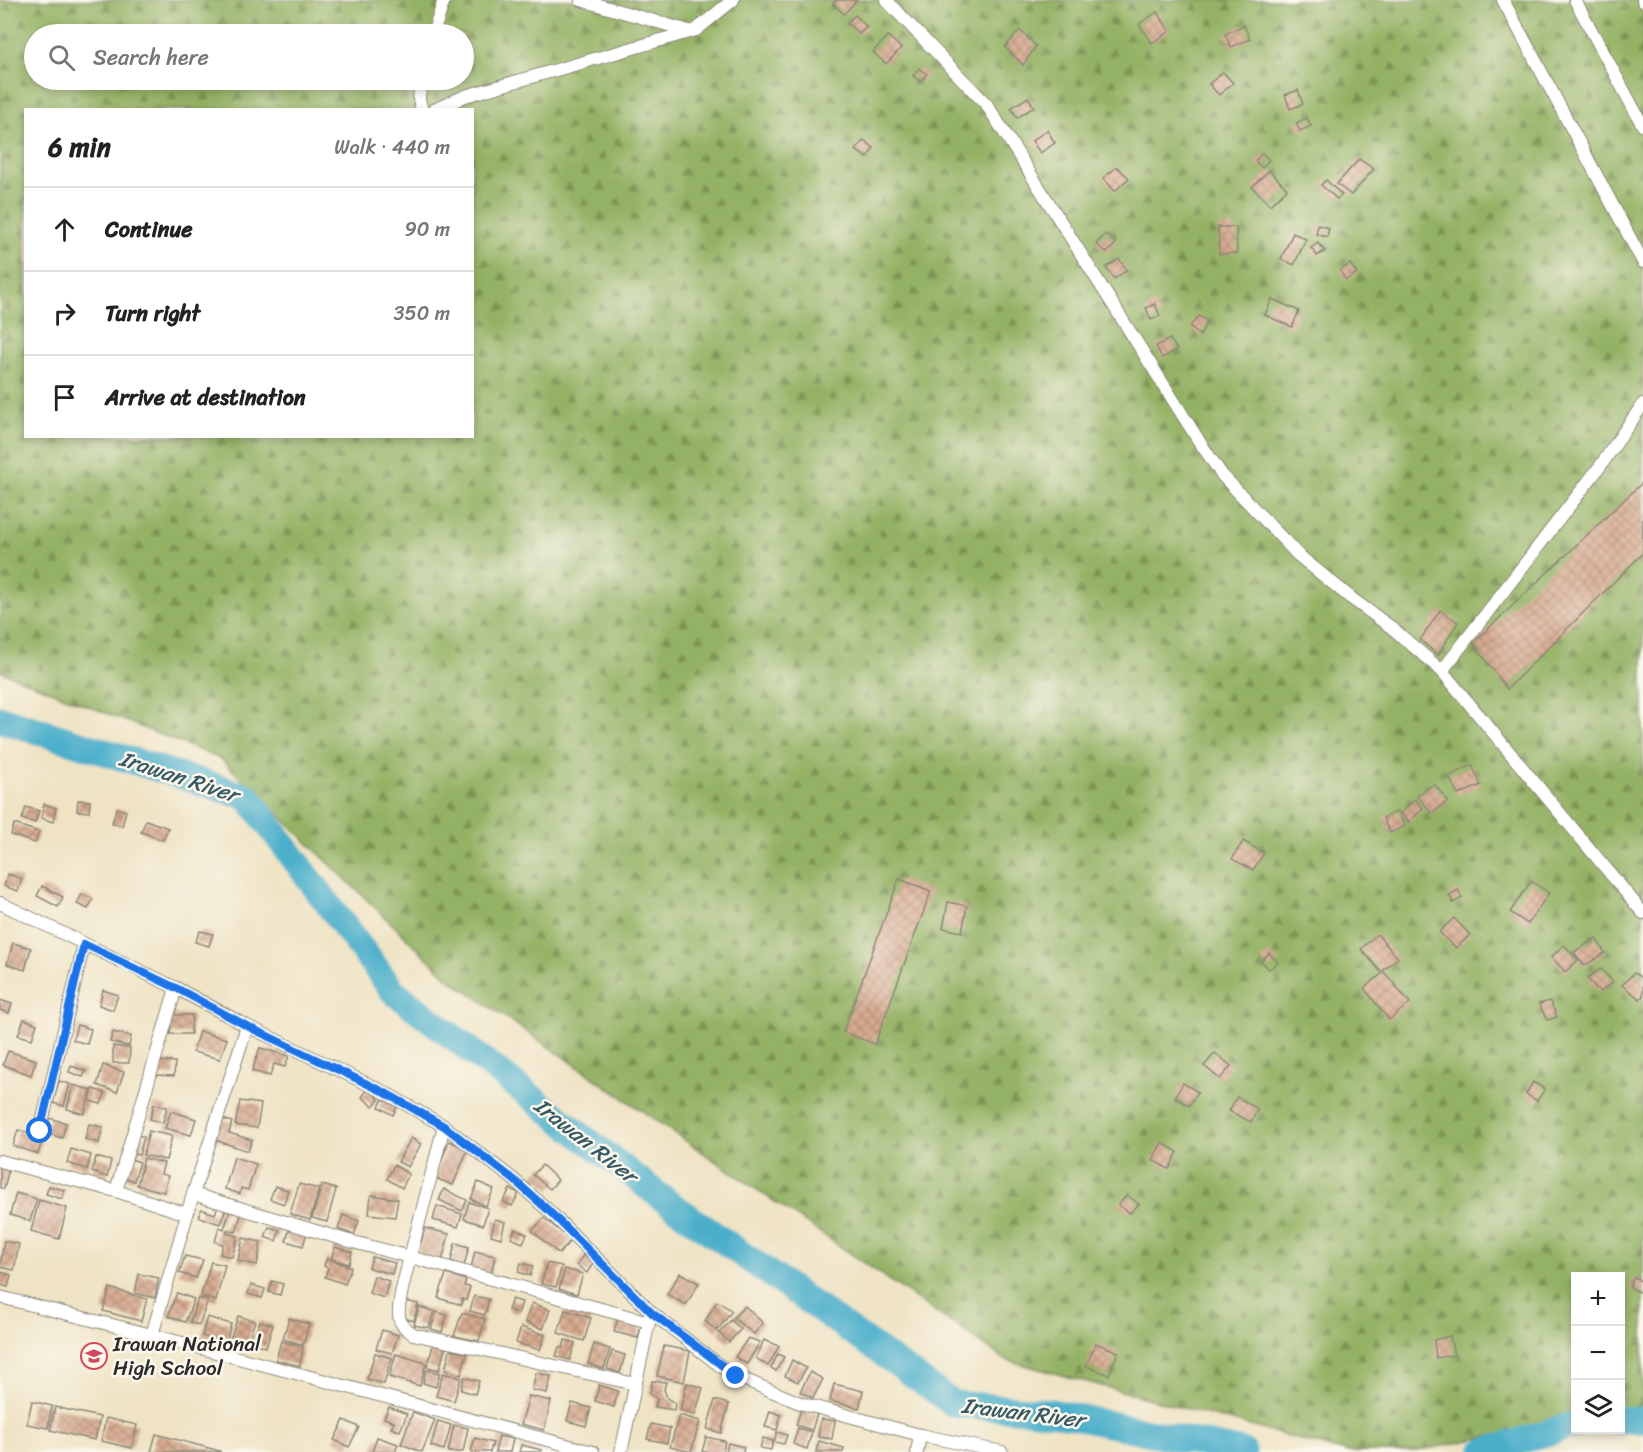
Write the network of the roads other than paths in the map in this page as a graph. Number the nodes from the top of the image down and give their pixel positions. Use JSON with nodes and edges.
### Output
{"nodes":[{"id":1,"x":444,"y":0,"type":"edge"},
{"id":2,"x":581,"y":0,"type":"edge"},
{"id":3,"x":733,"y":0,"type":"edge"},
{"id":4,"x":886,"y":0,"type":"edge"},
{"id":5,"x":1503,"y":0,"type":"edge"},
{"id":6,"x":1575,"y":0,"type":"edge"},
{"id":7,"x":436,"y":24,"type":"edge"},
{"id":8,"x":690,"y":32,"type":"junction"},
{"id":9,"x":419,"y":90,"type":"edge"},
{"id":10,"x":421,"y":108,"type":"edge"},
{"id":11,"x":438,"y":108,"type":"edge"},
{"id":12,"x":1643,"y":126,"type":"edge"},
{"id":13,"x":1643,"y":262,"type":"edge"},
{"id":14,"x":1643,"y":404,"type":"edge"},
{"id":15,"x":1442,"y":671,"type":"junction"},
{"id":16,"x":0,"y":903,"type":"edge"},
{"id":17,"x":1643,"y":913,"type":"edge"},
{"id":18,"x":84,"y":944,"type":"junction"},
{"id":19,"x":176,"y":988,"type":"junction"},
{"id":20,"x":247,"y":1026,"type":"junction"},
{"id":21,"x":444,"y":1126,"type":"junction"},
{"id":22,"x":40,"y":1131,"type":"dead end"},
{"id":23,"x":0,"y":1161,"type":"edge"},
{"id":24,"x":116,"y":1191,"type":"junction"},
{"id":25,"x":192,"y":1194,"type":"junction"},
{"id":26,"x":187,"y":1214,"type":"junction"},
{"id":27,"x":410,"y":1257,"type":"junction"},
{"id":28,"x":0,"y":1297,"type":"edge"},
{"id":29,"x":650,"y":1317,"type":"junction"},
{"id":30,"x":152,"y":1335,"type":"junction"},
{"id":31,"x":635,"y":1384,"type":"junction"},
{"id":32,"x":920,"y":1435,"type":"junction"},
{"id":33,"x":593,"y":1452,"type":"edge"},
{"id":34,"x":621,"y":1452,"type":"edge"},
{"id":35,"x":916,"y":1452,"type":"edge"},
{"id":36,"x":1002,"y":1452,"type":"edge"}],
"edges":[{"from":1,"to":7,"type":"street"},
{"from":2,"to":8,"type":"street"},
{"from":3,"to":8,"type":"street"},
{"from":4,"to":15,"type":"street"},
{"from":5,"to":13,"type":"street"},
{"from":6,"to":12,"type":"street"},
{"from":8,"to":11,"type":"street"},
{"from":9,"to":10,"type":"street"},
{"from":14,"to":15,"type":"street"},
{"from":15,"to":17,"type":"street"},
{"from":16,"to":18,"type":"street"},
{"from":18,"to":19,"type":"street"},
{"from":18,"to":22,"type":"street"},
{"from":19,"to":20,"type":"street"},
{"from":19,"to":24,"type":"street"},
{"from":20,"to":21,"type":"street"},
{"from":20,"to":25,"type":"street"},
{"from":21,"to":27,"type":"street"},
{"from":21,"to":29,"type":"street"},
{"from":23,"to":24,"type":"street"},
{"from":24,"to":26,"type":"street"},
{"from":25,"to":26,"type":"street"},
{"from":25,"to":27,"type":"street"},
{"from":26,"to":30,"type":"street"},
{"from":27,"to":29,"type":"street"},
{"from":27,"to":31,"type":"street"},
{"from":28,"to":30,"type":"street"},
{"from":29,"to":31,"type":"street"},
{"from":29,"to":32,"type":"street"},
{"from":30,"to":33,"type":"street"},
{"from":31,"to":34,"type":"street"},
{"from":32,"to":35,"type":"street"},
{"from":32,"to":36,"type":"street"}]}
